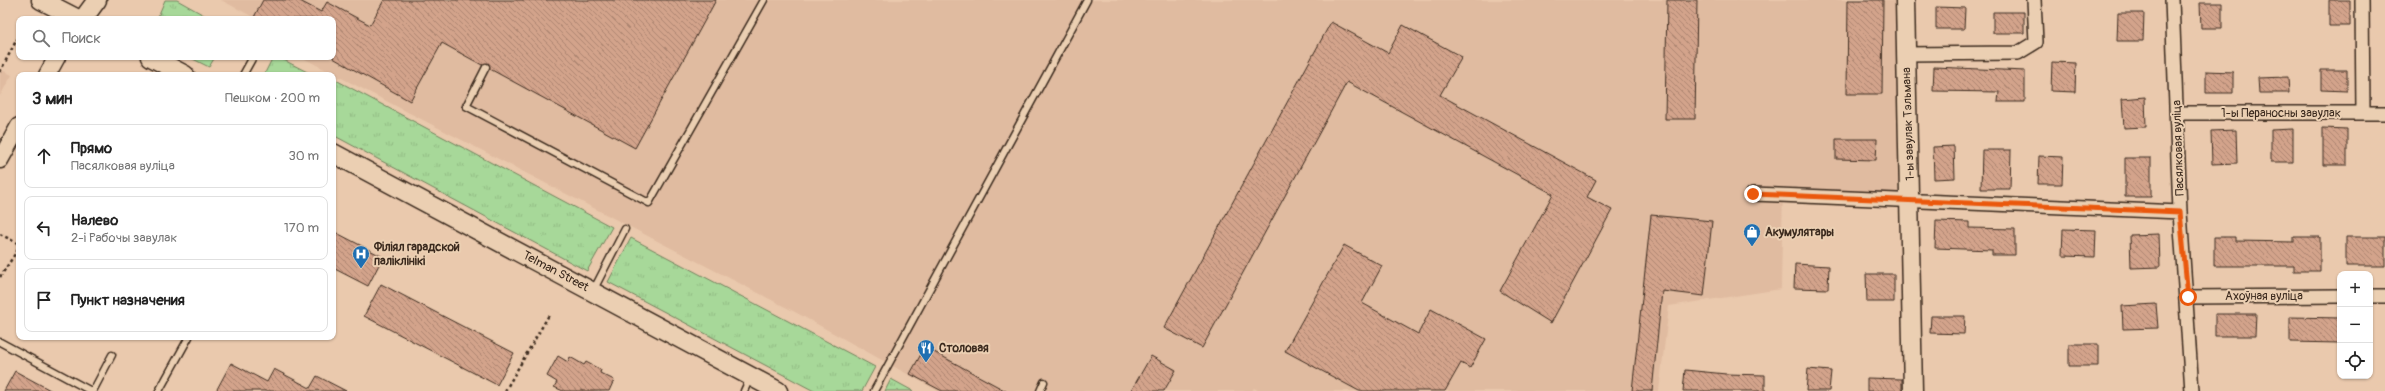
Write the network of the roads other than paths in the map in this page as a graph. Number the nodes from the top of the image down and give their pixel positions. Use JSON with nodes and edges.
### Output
{"nodes":[{"id":1,"x":41,"y":0,"type":"edge"},
{"id":2,"x":97,"y":0,"type":"edge"},
{"id":3,"x":764,"y":0,"type":"edge"},
{"id":4,"x":1087,"y":0,"type":"edge"},
{"id":5,"x":1905,"y":0,"type":"edge"},
{"id":6,"x":2034,"y":0,"type":"edge"},
{"id":7,"x":2172,"y":0,"type":"edge"},
{"id":8,"x":2362,"y":0,"type":"edge"},
{"id":9,"x":72,"y":16,"type":"edge"},
{"id":10,"x":85,"y":16,"type":"edge"},
{"id":11,"x":1905,"y":54,"type":"junction"},
{"id":12,"x":55,"y":60,"type":"edge"},
{"id":13,"x":157,"y":60,"type":"edge"},
{"id":14,"x":251,"y":60,"type":"edge"},
{"id":15,"x":486,"y":67,"type":"dead end"},
{"id":16,"x":49,"y":72,"type":"edge"},
{"id":17,"x":179,"y":72,"type":"edge"},
{"id":18,"x":245,"y":72,"type":"edge"},
{"id":19,"x":2178,"y":113,"type":"junction"},
{"id":20,"x":2363,"y":113,"type":"junction"},
{"id":21,"x":2385,"y":113,"type":"edge"},
{"id":22,"x":16,"y":131,"type":"edge"},
{"id":23,"x":336,"y":155,"type":"edge"},
{"id":24,"x":0,"y":160,"type":"edge"},
{"id":25,"x":1753,"y":194,"type":"dead end"},
{"id":26,"x":1910,"y":202,"type":"junction"},
{"id":27,"x":2180,"y":212,"type":"junction"},
{"id":28,"x":624,"y":229,"type":"dead end"},
{"id":29,"x":593,"y":291,"type":"junction"},
{"id":30,"x":2337,"y":296,"type":"edge"},
{"id":31,"x":2373,"y":296,"type":"edge"},
{"id":32,"x":2385,"y":296,"type":"edge"},
{"id":33,"x":2188,"y":297,"type":"junction"},
{"id":34,"x":187,"y":340,"type":"edge"},
{"id":35,"x":0,"y":342,"type":"edge"},
{"id":36,"x":112,"y":356,"type":"dead end"},
{"id":37,"x":1044,"y":382,"type":"dead end"},
{"id":38,"x":747,"y":384,"type":"edge"},
{"id":39,"x":92,"y":391,"type":"edge"},
{"id":40,"x":159,"y":391,"type":"edge"},
{"id":41,"x":778,"y":391,"type":"edge"},
{"id":42,"x":874,"y":391,"type":"edge"},
{"id":43,"x":1040,"y":391,"type":"edge"},
{"id":44,"x":1913,"y":391,"type":"edge"},
{"id":45,"x":2192,"y":391,"type":"edge"}],
"edges":[{"from":1,"to":9,"type":"main road"},
{"from":2,"to":10,"type":"main road"},
{"from":3,"to":15,"type":"lane"},
{"from":4,"to":42,"type":"lane"},
{"from":5,"to":11,"type":"main road","name":"1-ы завулак Тэльмана"},
{"from":6,"to":11,"type":"street"},
{"from":7,"to":19,"type":"street","name":"Пасялковая вуліца"},
{"from":8,"to":20,"type":"street"},
{"from":11,"to":26,"type":"main road","name":"1-ы завулак Тэльмана"},
{"from":12,"to":16,"type":"street"},
{"from":13,"to":17,"type":"main road"},
{"from":14,"to":18,"type":"lane"},
{"from":19,"to":20,"type":"street","name":"1-ы Пераносны завулак"},
{"from":19,"to":27,"type":"street","name":"Пасялковая вуліца"},
{"from":20,"to":21,"type":"street","name":"1-ы Пераносны завулак"},
{"from":22,"to":24,"type":"street"},
{"from":23,"to":29,"type":"main road","name":"Telman Street"},
{"from":25,"to":26,"type":"street"},
{"from":26,"to":27,"type":"street"},
{"from":26,"to":44,"type":"main road","name":"1-ы завулак Тэльмана"},
{"from":27,"to":33,"type":"street","name":"Пасялковая вуліца"},
{"from":28,"to":29,"type":"lane"},
{"from":29,"to":38,"type":"main road","name":"Telman Street"},
{"from":30,"to":33,"type":"street","name":"Ахоўная вуліца"},
{"from":31,"to":32,"type":"street"},
{"from":33,"to":45,"type":"street","name":"Пасялковая вуліца"},
{"from":34,"to":40,"type":"lane"},
{"from":35,"to":39,"type":"lane"},
{"from":36,"to":39,"type":"lane"},
{"from":37,"to":43,"type":"lane"},
{"from":38,"to":41,"type":"main road","name":"Telman Street"}]}
